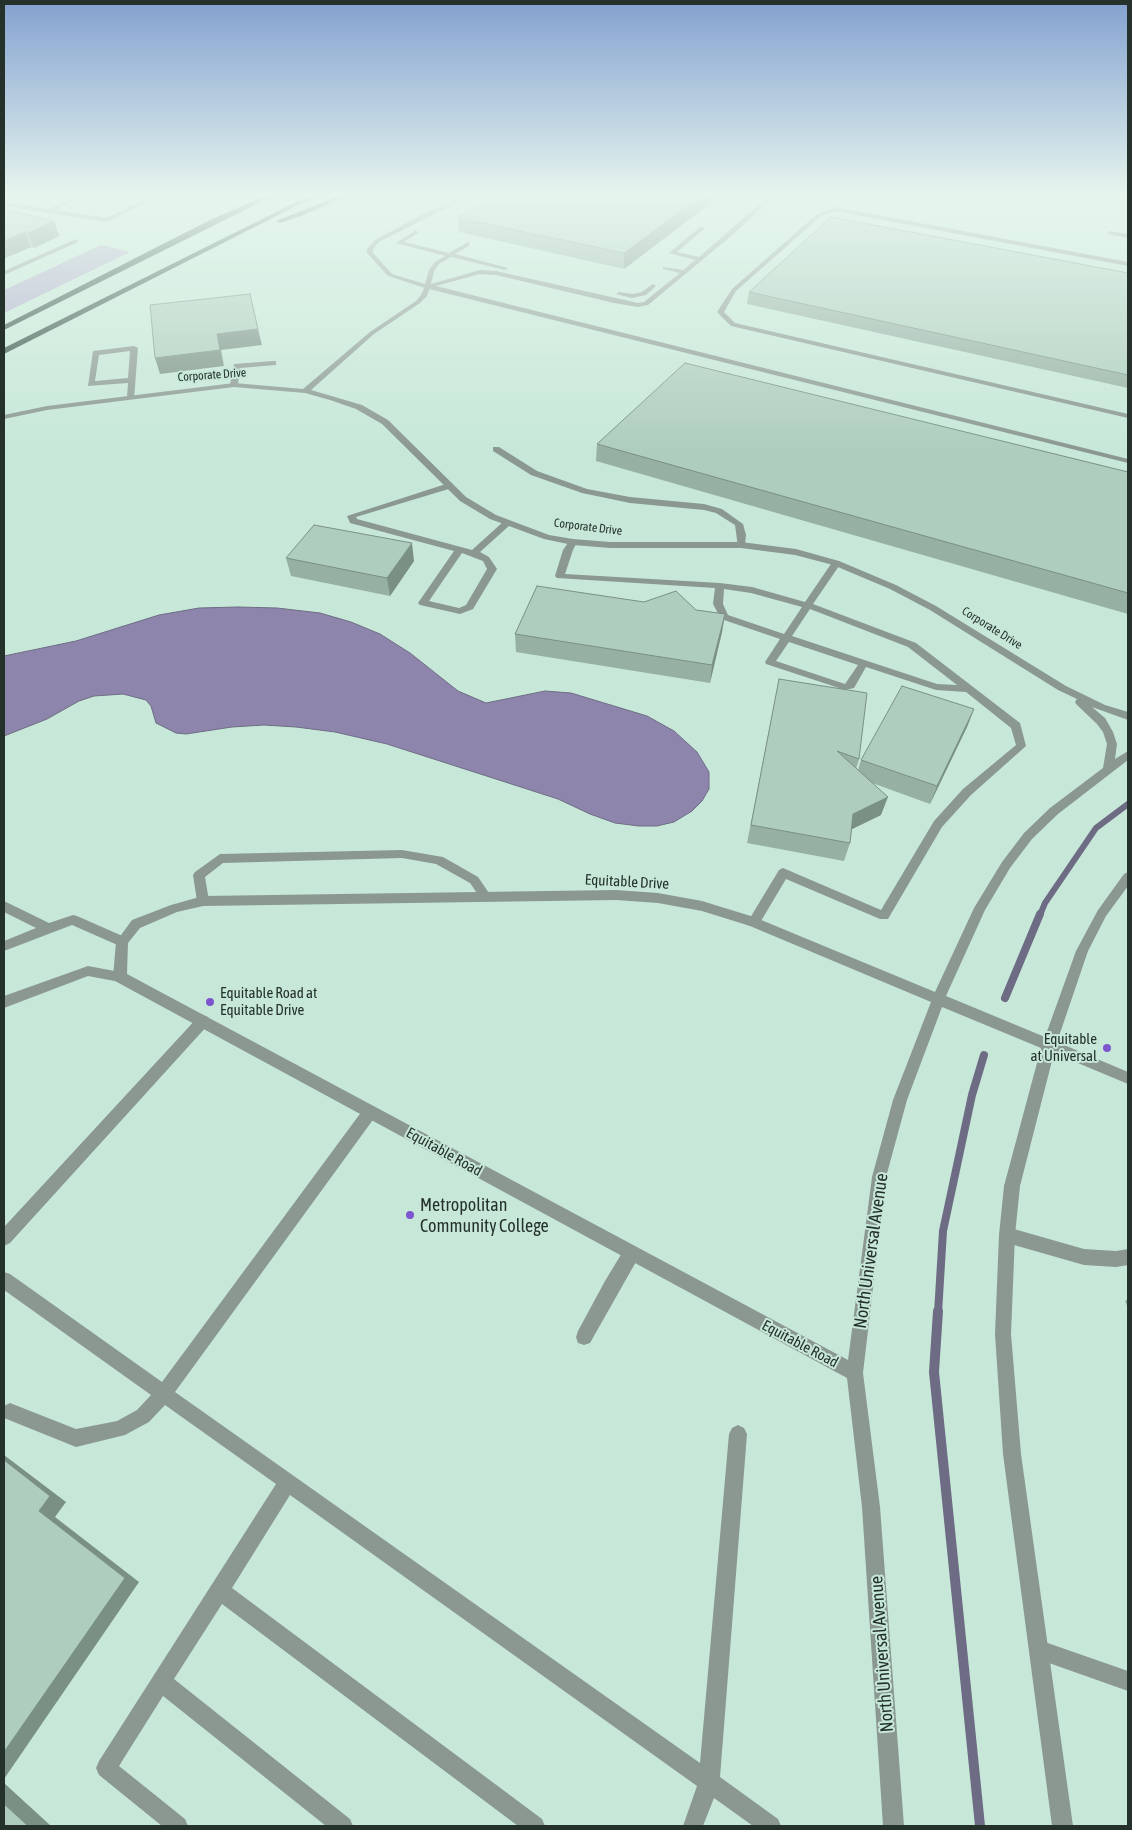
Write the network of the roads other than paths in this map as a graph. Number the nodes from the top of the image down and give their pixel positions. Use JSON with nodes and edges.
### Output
{"nodes":[{"id":1,"x":95,"y":281,"type":"edge"},
{"id":2,"x":143,"y":281,"type":"edge"},
{"id":3,"x":412,"y":281,"type":"edge"},
{"id":4,"x":429,"y":281,"type":"edge"},
{"id":5,"x":444,"y":281,"type":"edge"},
{"id":6,"x":533,"y":281,"type":"edge"},
{"id":7,"x":567,"y":281,"type":"edge"},
{"id":8,"x":673,"y":281,"type":"edge"},
{"id":9,"x":744,"y":281,"type":"edge"},
{"id":10,"x":427,"y":286,"type":"junction"},
{"id":11,"x":653,"y":286,"type":"dead end"},
{"id":12,"x":4,"y":328,"type":"edge"},
{"id":13,"x":4,"y":351,"type":"edge"},
{"id":14,"x":273,"y":363,"type":"dead end"},
{"id":15,"x":132,"y":380,"type":"junction"},
{"id":16,"x":234,"y":385,"type":"junction"},
{"id":17,"x":305,"y":391,"type":"junction"},
{"id":18,"x":131,"y":397,"type":"junction"},
{"id":19,"x":1128,"y":416,"type":"edge"},
{"id":20,"x":4,"y":417,"type":"edge"},
{"id":21,"x":496,"y":450,"type":"dead end"},
{"id":22,"x":1128,"y":461,"type":"edge"},
{"id":23,"x":449,"y":486,"type":"junction"},
{"id":24,"x":507,"y":523,"type":"junction"},
{"id":25,"x":573,"y":542,"type":"junction"},
{"id":26,"x":741,"y":545,"type":"junction"},
{"id":27,"x":460,"y":549,"type":"junction"},
{"id":28,"x":474,"y":553,"type":"junction"},
{"id":29,"x":836,"y":563,"type":"junction"},
{"id":30,"x":720,"y":586,"type":"junction"},
{"id":31,"x":807,"y":605,"type":"junction"},
{"id":32,"x":786,"y":637,"type":"junction"},
{"id":33,"x":864,"y":663,"type":"junction"},
{"id":34,"x":1062,"y":688,"type":"junction"},
{"id":35,"x":969,"y":689,"type":"junction"},
{"id":36,"x":1128,"y":716,"type":"edge"},
{"id":37,"x":1128,"y":755,"type":"edge"},
{"id":38,"x":1108,"y":770,"type":"junction"},
{"id":39,"x":1128,"y":878,"type":"edge"},
{"id":40,"x":485,"y":896,"type":"junction"},
{"id":41,"x":202,"y":900,"type":"junction"},
{"id":42,"x":4,"y":906,"type":"edge"},
{"id":43,"x":754,"y":922,"type":"junction"},
{"id":44,"x":48,"y":928,"type":"junction"},
{"id":45,"x":122,"y":942,"type":"junction"},
{"id":46,"x":4,"y":946,"type":"edge"},
{"id":47,"x":120,"y":977,"type":"junction"},
{"id":48,"x":939,"y":998,"type":"junction"},
{"id":49,"x":4,"y":1002,"type":"edge"},
{"id":50,"x":203,"y":1021,"type":"junction"},
{"id":51,"x":1049,"y":1045,"type":"junction"},
{"id":52,"x":1128,"y":1078,"type":"edge"},
{"id":53,"x":370,"y":1112,"type":"junction"},
{"id":54,"x":1007,"y":1235,"type":"junction"},
{"id":55,"x":4,"y":1238,"type":"edge"},
{"id":56,"x":631,"y":1254,"type":"junction"},
{"id":57,"x":1128,"y":1257,"type":"edge"},
{"id":58,"x":4,"y":1280,"type":"edge"},
{"id":59,"x":584,"y":1338,"type":"dead end"},
{"id":60,"x":855,"y":1374,"type":"junction"},
{"id":61,"x":163,"y":1394,"type":"junction"},
{"id":62,"x":10,"y":1412,"type":"dead end"},
{"id":63,"x":738,"y":1434,"type":"dead end"},
{"id":64,"x":288,"y":1482,"type":"junction"},
{"id":65,"x":219,"y":1590,"type":"junction"},
{"id":66,"x":1039,"y":1650,"type":"junction"},
{"id":67,"x":1128,"y":1681,"type":"edge"},
{"id":68,"x":161,"y":1682,"type":"junction"},
{"id":69,"x":709,"y":1782,"type":"junction"},
{"id":70,"x":178,"y":1826,"type":"edge"},
{"id":71,"x":343,"y":1826,"type":"edge"},
{"id":72,"x":535,"y":1826,"type":"edge"},
{"id":73,"x":693,"y":1826,"type":"edge"},
{"id":74,"x":771,"y":1826,"type":"edge"},
{"id":75,"x":893,"y":1826,"type":"edge"},
{"id":76,"x":1063,"y":1826,"type":"edge"}],
"edges":[{"from":1,"to":12,"type":"highway"},
{"from":2,"to":13,"type":"highway"},
{"from":3,"to":10,"type":"street"},
{"from":4,"to":10,"type":"street"},
{"from":5,"to":10,"type":"street"},
{"from":6,"to":8,"type":"street"},
{"from":7,"to":11,"type":"street"},
{"from":9,"to":19,"type":"street"},
{"from":10,"to":17,"type":"street"},
{"from":10,"to":22,"type":"street"},
{"from":14,"to":16,"type":"street"},
{"from":15,"to":15,"type":"street"},
{"from":15,"to":18,"type":"street"},
{"from":16,"to":17,"type":"street","name":"Corporate Drive"},
{"from":16,"to":18,"type":"street","name":"Corporate Drive"},
{"from":17,"to":23,"type":"street","name":"Corporate Drive"},
{"from":18,"to":20,"type":"street","name":"Corporate Drive"},
{"from":21,"to":26,"type":"street"},
{"from":23,"to":24,"type":"street","name":"Corporate Drive"},
{"from":23,"to":27,"type":"street"},
{"from":24,"to":25,"type":"street","name":"Corporate Drive"},
{"from":24,"to":28,"type":"street"},
{"from":25,"to":26,"type":"street","name":"Corporate Drive"},
{"from":25,"to":30,"type":"street"},
{"from":26,"to":29,"type":"street","name":"Corporate Drive"},
{"from":27,"to":28,"type":"street"},
{"from":27,"to":28,"type":"street"},
{"from":29,"to":31,"type":"street"},
{"from":29,"to":34,"type":"street","name":"Corporate Drive"},
{"from":30,"to":31,"type":"street"},
{"from":30,"to":32,"type":"street"},
{"from":31,"to":32,"type":"street"},
{"from":31,"to":35,"type":"street"},
{"from":32,"to":33,"type":"street"},
{"from":32,"to":33,"type":"street"},
{"from":33,"to":35,"type":"street"},
{"from":34,"to":36,"type":"street","name":"Corporate Drive"},
{"from":34,"to":38,"type":"street","name":"Corporate Drive"},
{"from":35,"to":43,"type":"street"},
{"from":37,"to":38,"type":"street","name":"North Universal Avenue"},
{"from":38,"to":48,"type":"street","name":"North Universal Avenue"},
{"from":39,"to":51,"type":"street"},
{"from":40,"to":41,"type":"street","name":"Equitable Drive"},
{"from":40,"to":41,"type":"street"},
{"from":40,"to":43,"type":"street","name":"Equitable Drive"},
{"from":41,"to":45,"type":"street","name":"Equitable Drive"},
{"from":42,"to":44,"type":"street"},
{"from":43,"to":48,"type":"street","name":"Equitable Drive"},
{"from":44,"to":45,"type":"street"},
{"from":44,"to":46,"type":"street"},
{"from":45,"to":47,"type":"street"},
{"from":47,"to":49,"type":"street","name":"Equitable Road"},
{"from":47,"to":50,"type":"street","name":"Equitable Road"},
{"from":48,"to":51,"type":"street","name":"Equitable Drive"},
{"from":48,"to":60,"type":"street","name":"North Universal Avenue"},
{"from":50,"to":53,"type":"street","name":"Equitable Road"},
{"from":50,"to":55,"type":"street"},
{"from":51,"to":52,"type":"street"},
{"from":51,"to":54,"type":"street"},
{"from":53,"to":56,"type":"street","name":"Equitable Road"},
{"from":53,"to":61,"type":"street"},
{"from":54,"to":57,"type":"street"},
{"from":54,"to":66,"type":"street"},
{"from":56,"to":59,"type":"street"},
{"from":56,"to":60,"type":"street","name":"Equitable Road"},
{"from":58,"to":61,"type":"street"},
{"from":60,"to":75,"type":"street","name":"North Universal Avenue"},
{"from":61,"to":62,"type":"street"},
{"from":61,"to":64,"type":"street"},
{"from":63,"to":69,"type":"street"},
{"from":64,"to":65,"type":"street"},
{"from":64,"to":69,"type":"street"},
{"from":65,"to":68,"type":"street"},
{"from":65,"to":72,"type":"street"},
{"from":66,"to":67,"type":"street"},
{"from":66,"to":76,"type":"street"},
{"from":68,"to":70,"type":"street"},
{"from":68,"to":71,"type":"street"},
{"from":69,"to":73,"type":"street"},
{"from":69,"to":74,"type":"street"}]}
